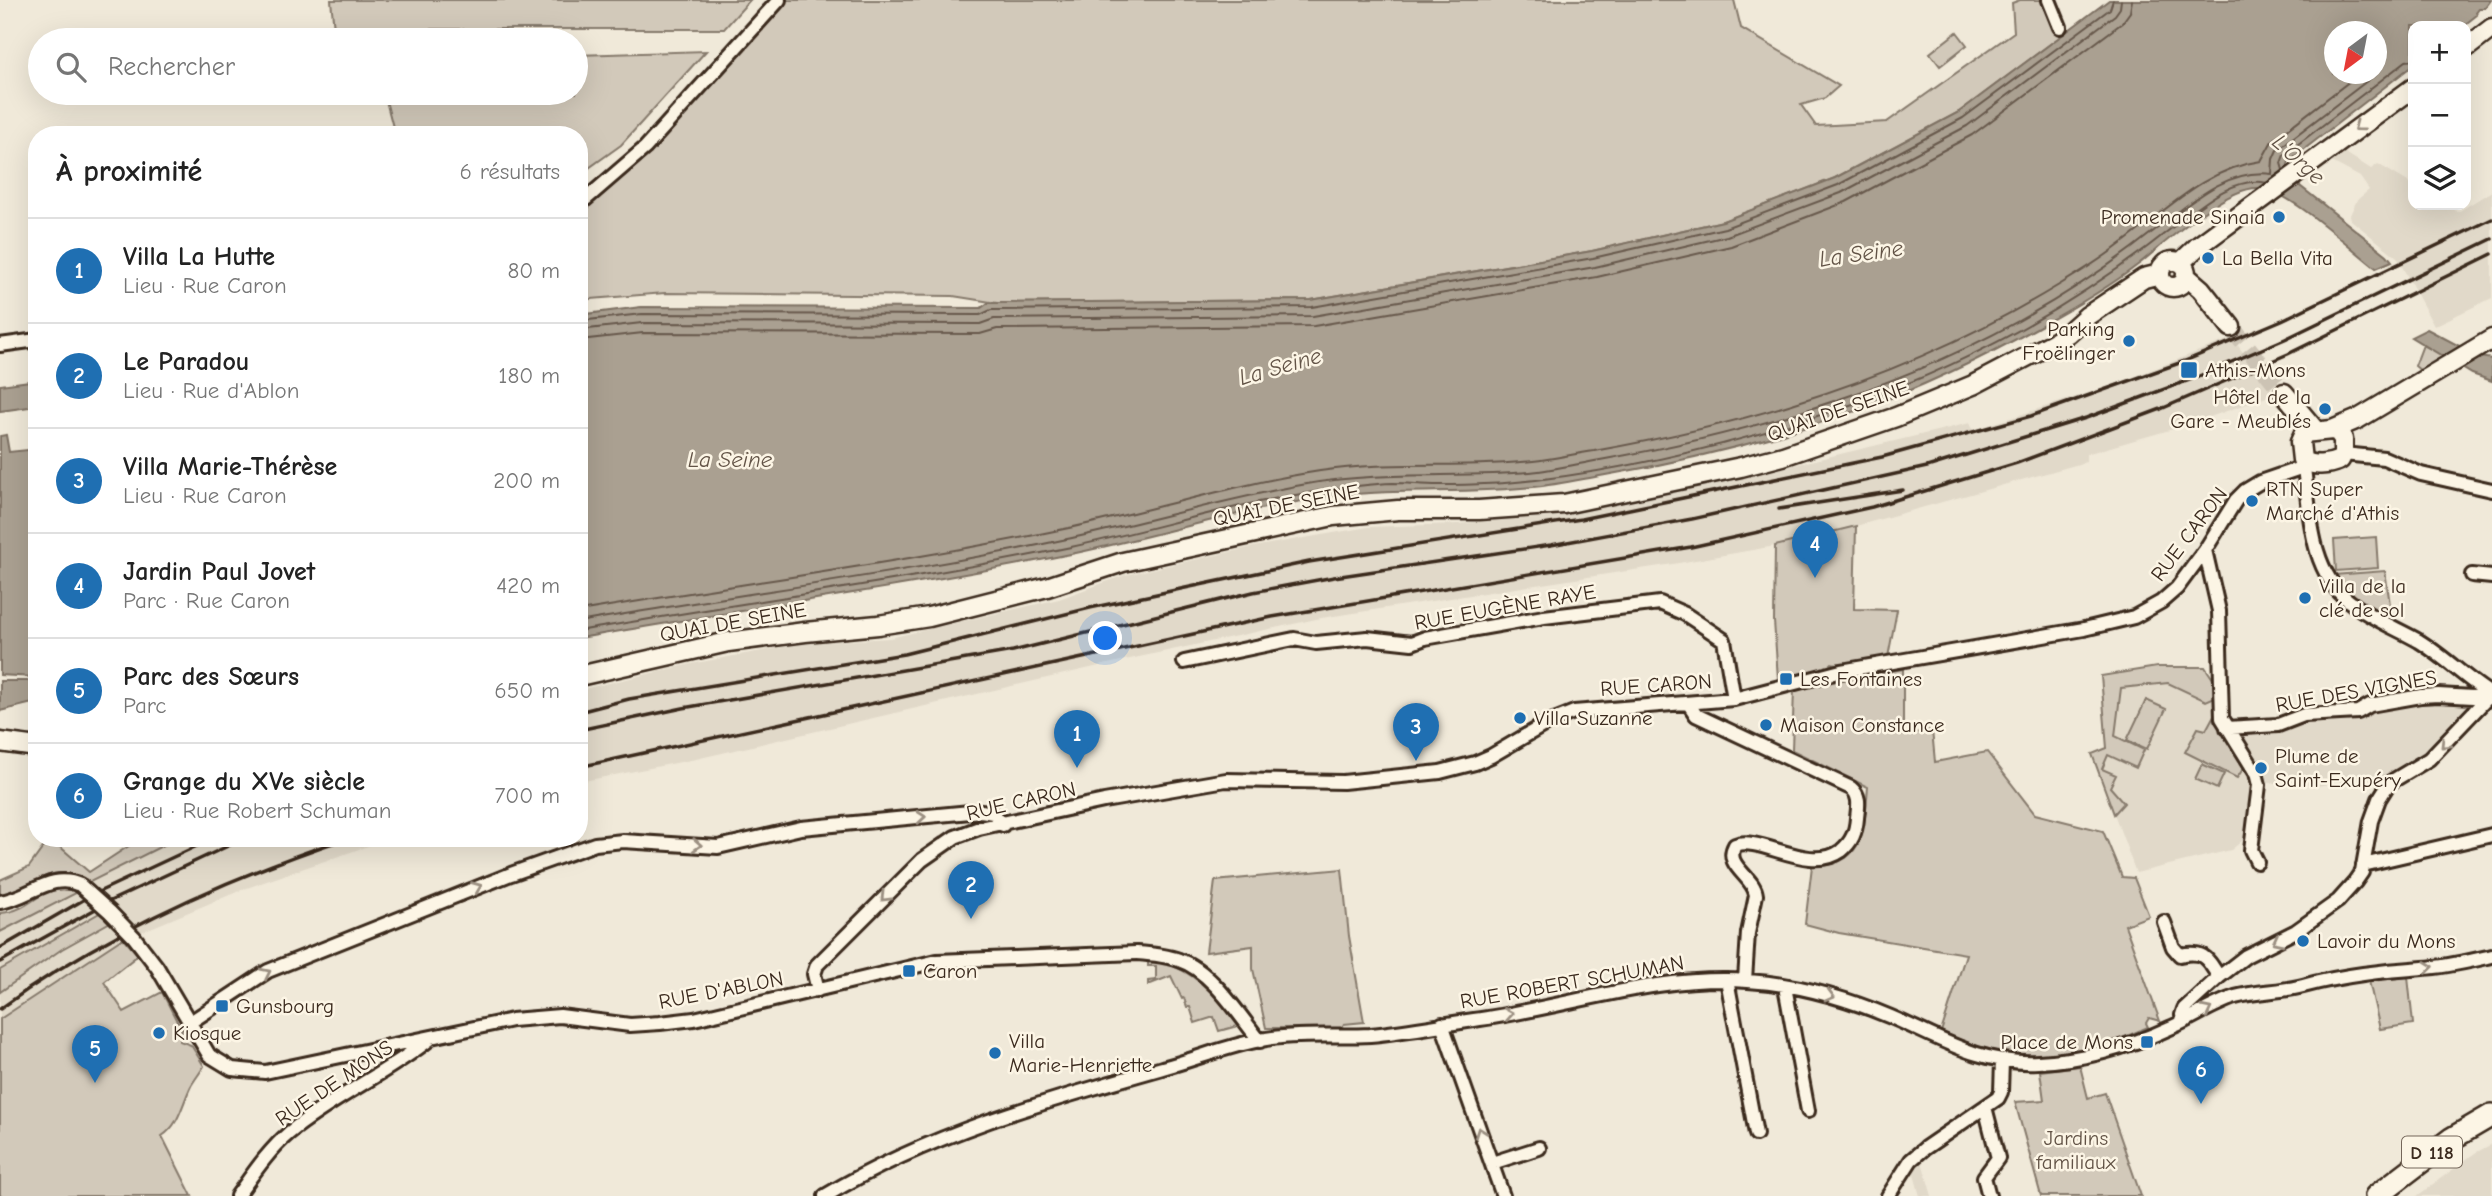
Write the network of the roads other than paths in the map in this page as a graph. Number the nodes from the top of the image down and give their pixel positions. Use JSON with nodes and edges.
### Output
{"nodes":[{"id":1,"x":779,"y":0,"type":"edge"},
{"id":2,"x":2049,"y":0,"type":"edge"},
{"id":3,"x":2060,"y":27,"type":"dead end"},
{"id":4,"x":2492,"y":28,"type":"edge"},
{"id":5,"x":2471,"y":44,"type":"edge"},
{"id":6,"x":2408,"y":92,"type":"edge"},
{"id":7,"x":588,"y":197,"type":"edge"},
{"id":8,"x":2183,"y":269,"type":"junction"},
{"id":9,"x":2231,"y":327,"type":"tunnel mouth"},
{"id":10,"x":2492,"y":339,"type":"edge"},
{"id":11,"x":28,"y":341,"type":"edge"},
{"id":12,"x":0,"y":345,"type":"edge"},
{"id":13,"x":2284,"y":393,"type":"tunnel mouth"},
{"id":14,"x":2323,"y":434,"type":"junction"},
{"id":15,"x":2308,"y":466,"type":"junction"},
{"id":16,"x":2492,"y":490,"type":"edge"},
{"id":17,"x":2205,"y":550,"type":"junction"},
{"id":18,"x":2472,"y":575,"type":"dead end"},
{"id":19,"x":2492,"y":577,"type":"edge"},
{"id":20,"x":1184,"y":662,"type":"dead end"},
{"id":21,"x":588,"y":674,"type":"edge"},
{"id":22,"x":2492,"y":694,"type":"edge"},
{"id":23,"x":1734,"y":699,"type":"junction"},
{"id":24,"x":1688,"y":703,"type":"junction"},
{"id":25,"x":2227,"y":728,"type":"junction"},
{"id":26,"x":0,"y":742,"type":"edge"},
{"id":27,"x":28,"y":746,"type":"edge"},
{"id":28,"x":1003,"y":825,"type":"junction"},
{"id":29,"x":2492,"y":835,"type":"edge"},
{"id":30,"x":588,"y":846,"type":"edge"},
{"id":31,"x":587,"y":847,"type":"edge"},
{"id":32,"x":2257,"y":862,"type":"dead end"},
{"id":33,"x":2363,"y":865,"type":"junction"},
{"id":34,"x":0,"y":902,"type":"edge"},
{"id":35,"x":2164,"y":922,"type":"dead end"},
{"id":36,"x":2492,"y":956,"type":"edge"},
{"id":37,"x":2219,"y":977,"type":"junction"},
{"id":38,"x":1727,"y":980,"type":"junction"},
{"id":39,"x":1745,"y":980,"type":"junction"},
{"id":40,"x":1787,"y":986,"type":"junction"},
{"id":41,"x":818,"y":990,"type":"junction"},
{"id":42,"x":2185,"y":1021,"type":"junction"},
{"id":43,"x":188,"y":1023,"type":"junction"},
{"id":44,"x":1442,"y":1024,"type":"junction"},
{"id":45,"x":431,"y":1039,"type":"junction"},
{"id":46,"x":1260,"y":1041,"type":"junction"},
{"id":47,"x":2002,"y":1061,"type":"junction"},
{"id":48,"x":1984,"y":1107,"type":"junction"},
{"id":49,"x":1808,"y":1111,"type":"dead end"},
{"id":50,"x":2492,"y":1115,"type":"edge"},
{"id":51,"x":2492,"y":1124,"type":"edge"},
{"id":52,"x":1756,"y":1134,"type":"dead end"},
{"id":53,"x":1539,"y":1148,"type":"dead end"},
{"id":54,"x":1492,"y":1163,"type":"junction"},
{"id":55,"x":237,"y":1196,"type":"edge"},
{"id":56,"x":825,"y":1196,"type":"edge"},
{"id":57,"x":1503,"y":1196,"type":"edge"},
{"id":58,"x":1888,"y":1196,"type":"edge"},
{"id":59,"x":1989,"y":1196,"type":"edge"},
{"id":60,"x":2375,"y":1196,"type":"edge"},
{"id":61,"x":2392,"y":1196,"type":"edge"}],
"edges":[{"from":1,"to":7,"type":"street"},
{"from":2,"to":3,"type":"street"},
{"from":4,"to":5,"type":"main road"},
{"from":6,"to":8,"type":"main road","one_way":true},
{"from":8,"to":9,"type":"main road"},
{"from":8,"to":21,"type":"main road","name":"QUAI DE SEINE"},
{"from":10,"to":14,"type":"main road"},
{"from":11,"to":12,"type":"street"},
{"from":13,"to":14,"type":"main road"},
{"from":14,"to":15,"type":"main road"},
{"from":14,"to":15,"type":"main road"},
{"from":14,"to":16,"type":"street"},
{"from":15,"to":17,"type":"street","name":"RUE CARON"},
{"from":15,"to":22,"type":"street"},
{"from":17,"to":23,"type":"street","name":"RUE CARON"},
{"from":17,"to":25,"type":"street"},
{"from":18,"to":19,"type":"street"},
{"from":20,"to":23,"type":"street","name":"RUE EUGÈNE RAYE"},
{"from":22,"to":25,"type":"street","name":"RUE DES VIGNES"},
{"from":22,"to":33,"type":"street","one_way":true},
{"from":23,"to":24,"type":"street","name":"RUE CARON"},
{"from":24,"to":28,"type":"street","name":"RUE CARON"},
{"from":24,"to":39,"type":"street"},
{"from":25,"to":32,"type":"street"},
{"from":26,"to":27,"type":"main road"},
{"from":30,"to":28,"type":"street","one_way":true},
{"from":28,"to":41,"type":"street","name":"RUE CARON","one_way":true},
{"from":29,"to":33,"type":"street"},
{"from":43,"to":31,"type":"street","one_way":true},
{"from":33,"to":37,"type":"street","one_way":true},
{"from":34,"to":43,"type":"street","name":"RUE D'ABLON","bridge":true},
{"from":35,"to":37,"type":"street"},
{"from":42,"to":36,"type":"street","name":"RUE ROBERT SCHUMAN","one_way":true},
{"from":37,"to":42,"type":"street"},
{"from":38,"to":39,"type":"street","name":"RUE ROBERT SCHUMAN"},
{"from":44,"to":38,"type":"street","name":"RUE ROBERT SCHUMAN","one_way":true},
{"from":38,"to":52,"type":"street"},
{"from":39,"to":40,"type":"street","name":"RUE ROBERT SCHUMAN"},
{"from":40,"to":47,"type":"street","name":"RUE ROBERT SCHUMAN","one_way":true},
{"from":40,"to":49,"type":"street"},
{"from":41,"to":45,"type":"street","name":"RUE D'ABLON"},
{"from":41,"to":46,"type":"street","name":"RUE D'ABLON"},
{"from":42,"to":47,"type":"street","name":"RUE ROBERT SCHUMAN"},
{"from":43,"to":45,"type":"street","name":"RUE D'ABLON"},
{"from":44,"to":46,"type":"street","name":"RUE ROBERT SCHUMAN"},
{"from":54,"to":44,"type":"street","one_way":true},
{"from":45,"to":55,"type":"street","name":"RUE DE MONS"},
{"from":46,"to":56,"type":"street","name":"RUE ROBERT SCHUMAN"},
{"from":47,"to":48,"type":"street"},
{"from":48,"to":58,"type":"street"},
{"from":48,"to":59,"type":"street"},
{"from":50,"to":60,"type":"main road","number":"D 118"},
{"from":51,"to":61,"type":"main road","number":"D 118"},
{"from":53,"to":54,"type":"street"},
{"from":54,"to":57,"type":"street"}]}
